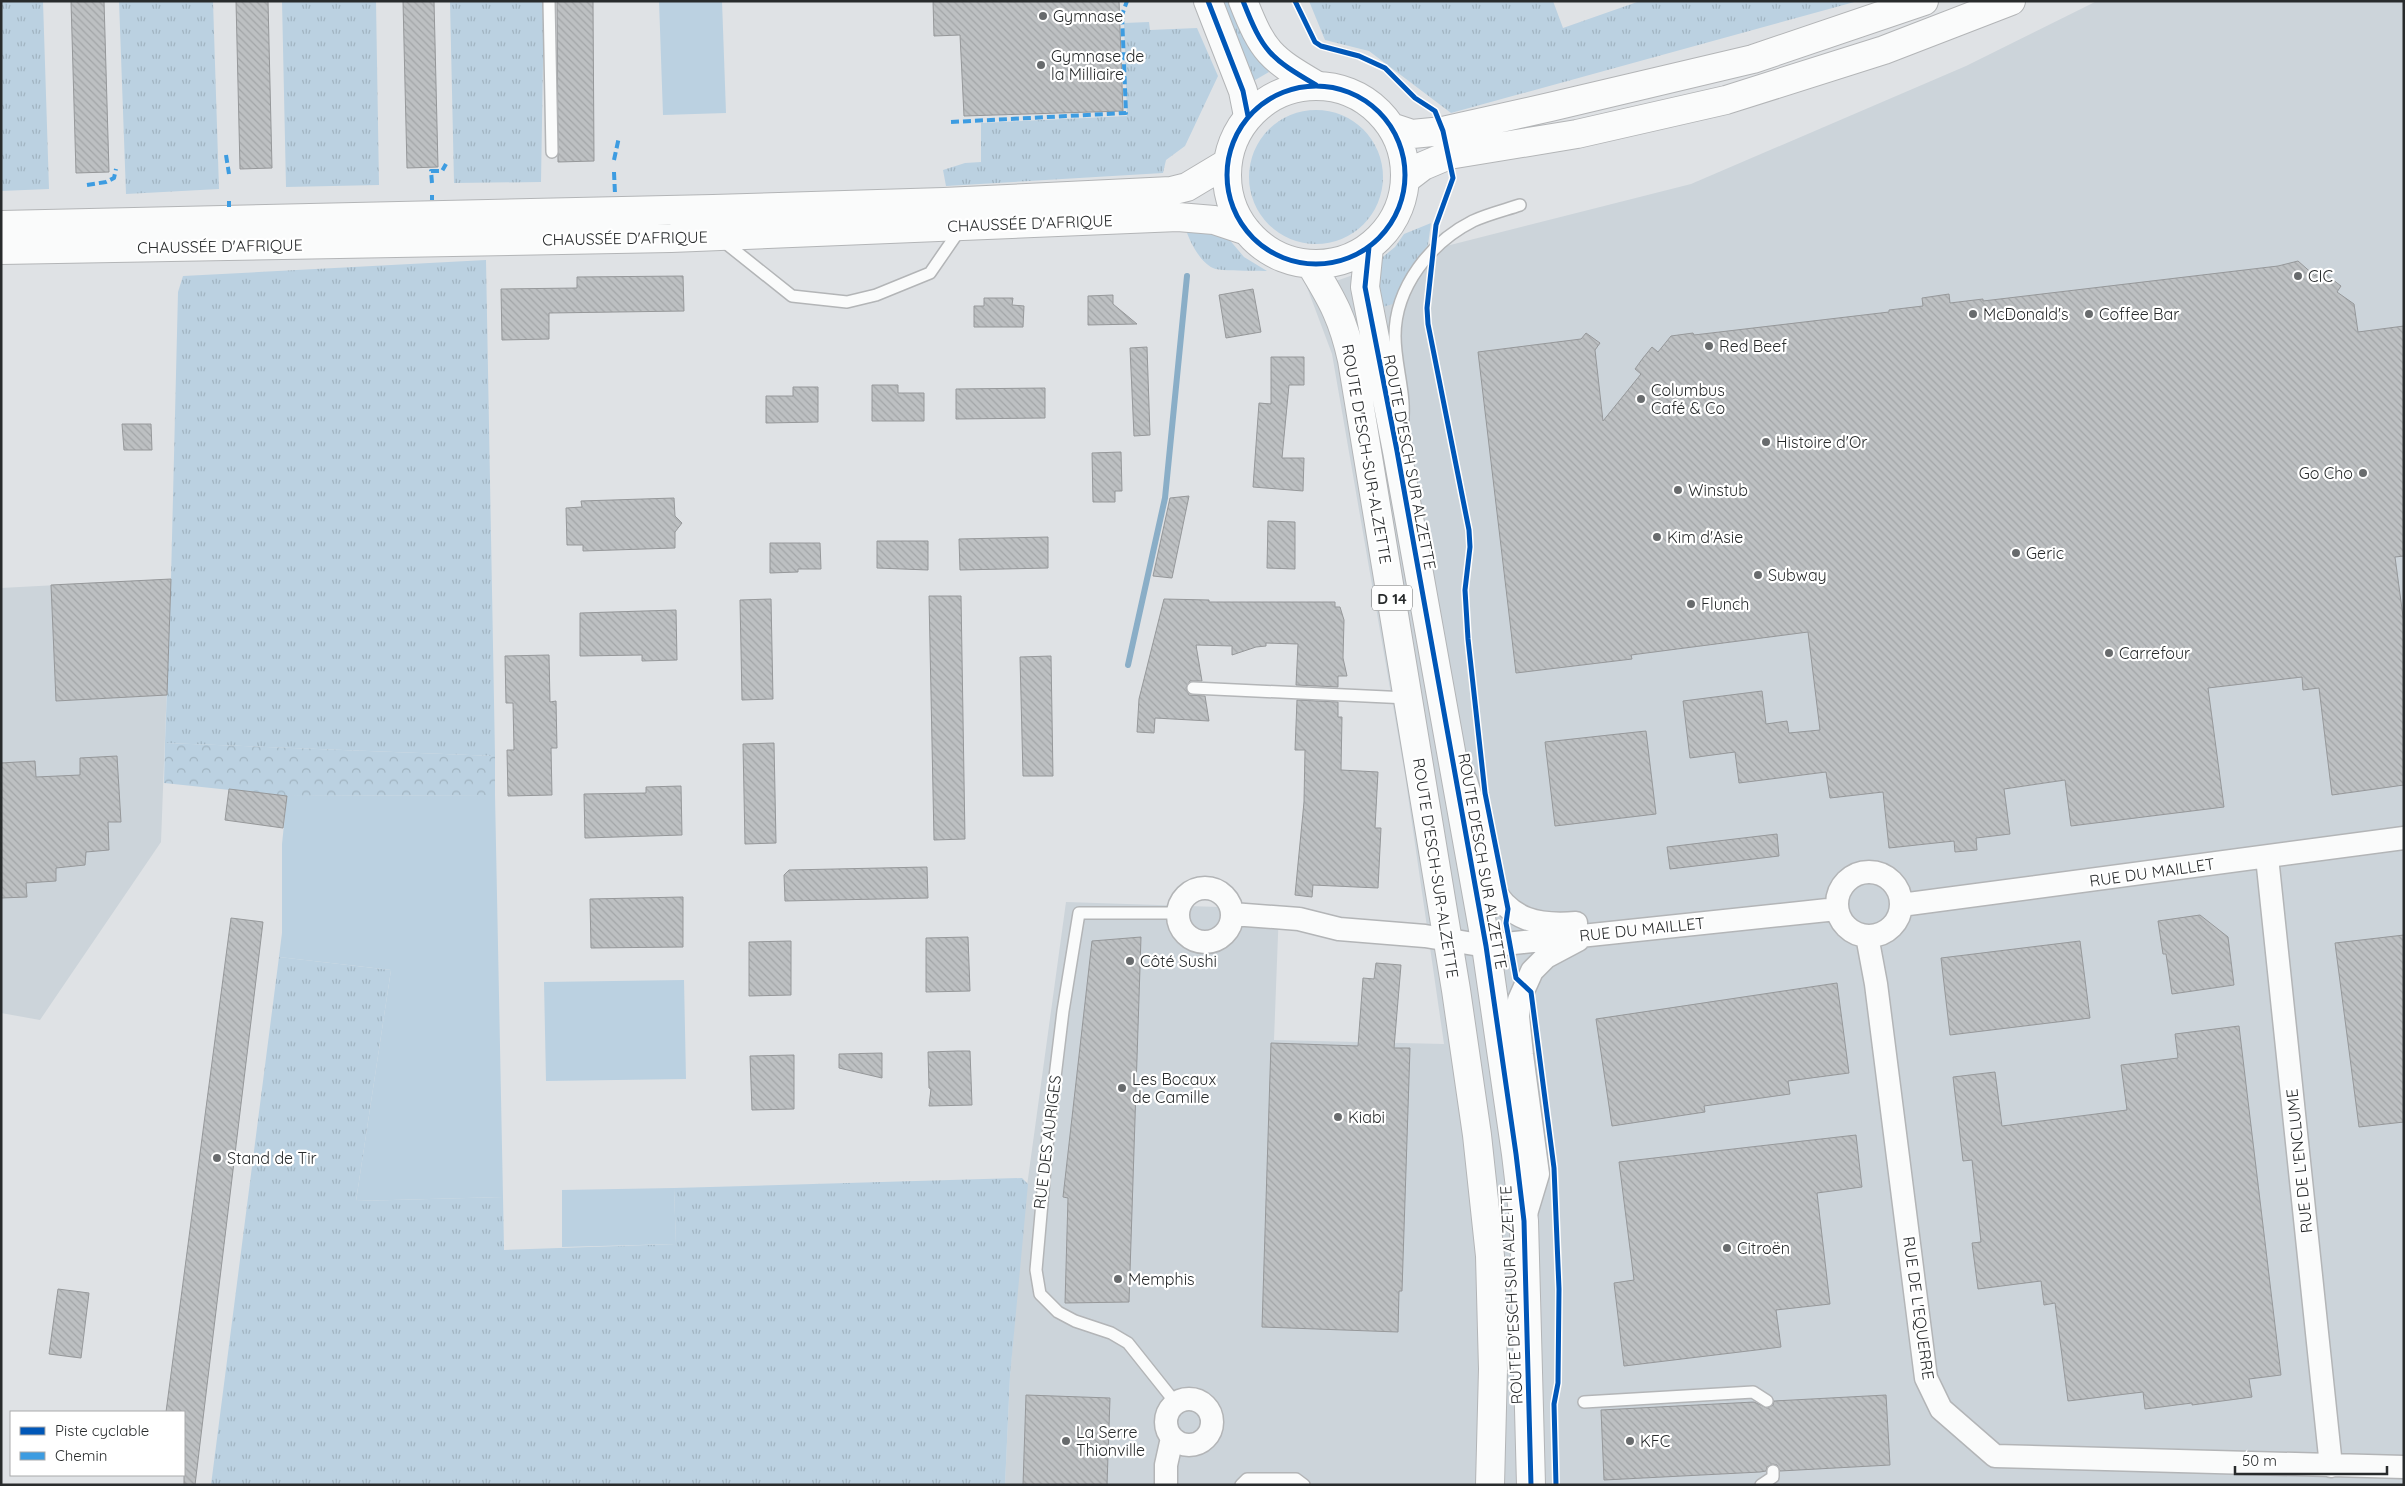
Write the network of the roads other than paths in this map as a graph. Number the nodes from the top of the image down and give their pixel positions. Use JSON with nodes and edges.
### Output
{"nodes":[{"id":1,"x":549,"y":1,"type":"edge"},
{"id":2,"x":1208,"y":1,"type":"edge"},
{"id":3,"x":1243,"y":1,"type":"edge"},
{"id":4,"x":1924,"y":1,"type":"edge"},
{"id":5,"x":2011,"y":1,"type":"edge"},
{"id":6,"x":1316,"y":86,"type":"junction"},
{"id":7,"x":1248,"y":116,"type":"junction"},
{"id":8,"x":1392,"y":127,"type":"junction"},
{"id":9,"x":552,"y":152,"type":"dead end"},
{"id":10,"x":1227,"y":163,"type":"junction"},
{"id":11,"x":1406,"y":179,"type":"junction"},
{"id":12,"x":1520,"y":205,"type":"dead end"},
{"id":13,"x":1,"y":225,"type":"edge"},
{"id":14,"x":962,"y":226,"type":"junction"},
{"id":15,"x":1247,"y":231,"type":"junction"},
{"id":16,"x":718,"y":236,"type":"junction"},
{"id":17,"x":1369,"y":247,"type":"junction"},
{"id":18,"x":1,"y":250,"type":"edge"},
{"id":19,"x":1311,"y":264,"type":"junction"},
{"id":20,"x":1397,"y":451,"type":"junction"},
{"id":21,"x":1193,"y":688,"type":"dead end"},
{"id":22,"x":1408,"y":698,"type":"junction"},
{"id":23,"x":1446,"y":723,"type":"junction"},
{"id":24,"x":2404,"y":838,"type":"edge"},
{"id":25,"x":2267,"y":856,"type":"junction"},
{"id":26,"x":1901,"y":905,"type":"junction"},
{"id":27,"x":1837,"y":909,"type":"junction"},
{"id":28,"x":1178,"y":912,"type":"junction"},
{"id":29,"x":1232,"y":914,"type":"junction"},
{"id":30,"x":1652,"y":928,"type":"junction"},
{"id":31,"x":1587,"y":934,"type":"junction"},
{"id":32,"x":1867,"y":936,"type":"junction"},
{"id":33,"x":1448,"y":940,"type":"junction"},
{"id":34,"x":1486,"y":946,"type":"junction"},
{"id":35,"x":1524,"y":1221,"type":"junction"},
{"id":36,"x":1767,"y":1401,"type":"dead end"},
{"id":37,"x":1175,"y":1402,"type":"junction"},
{"id":38,"x":1584,"y":1402,"type":"dead end"},
{"id":39,"x":1172,"y":1438,"type":"junction"},
{"id":40,"x":2331,"y":1466,"type":"junction"},
{"id":41,"x":2404,"y":1467,"type":"edge"},
{"id":42,"x":1773,"y":1471,"type":"dead end"},
{"id":43,"x":1166,"y":1485,"type":"edge"},
{"id":44,"x":1241,"y":1485,"type":"edge"},
{"id":45,"x":1304,"y":1485,"type":"edge"},
{"id":46,"x":1490,"y":1485,"type":"edge"},
{"id":47,"x":1531,"y":1485,"type":"edge"},
{"id":48,"x":1761,"y":1485,"type":"edge"}],
"edges":[{"from":1,"to":9,"type":"lane"},
{"from":2,"to":7,"type":"main road"},
{"from":3,"to":6,"type":"main road"},
{"from":4,"to":8,"type":"main road"},
{"from":5,"to":11,"type":"main road"},
{"from":6,"to":7,"type":"main road"},
{"from":6,"to":8,"type":"main road"},
{"from":7,"to":10,"type":"main road"},
{"from":8,"to":11,"type":"main road"},
{"from":10,"to":13,"type":"main road","name":"CHAUSSÉE D'AFRIQUE"},
{"from":10,"to":15,"type":"main road"},
{"from":11,"to":17,"type":"main road"},
{"from":12,"to":20,"type":"lane"},
{"from":14,"to":15,"type":"main road","name":"CHAUSSÉE D'AFRIQUE"},
{"from":14,"to":16,"type":"main road","name":"CHAUSSÉE D'AFRIQUE"},
{"from":14,"to":16,"type":"lane"},
{"from":15,"to":19,"type":"main road"},
{"from":16,"to":18,"type":"main road","name":"CHAUSSÉE D'AFRIQUE"},
{"from":17,"to":19,"type":"main road"},
{"from":17,"to":20,"type":"main road","name":"ROUTE D'ESCH SUR ALZETTE","number":"D 14"},
{"from":19,"to":22,"type":"main road","name":"ROUTE D'ESCH-SUR-ALZETTE","number":"D 14"},
{"from":20,"to":23,"type":"main road","name":"ROUTE D'ESCH SUR ALZETTE","number":"D 14"},
{"from":21,"to":22,"type":"lane"},
{"from":22,"to":33,"type":"main road","name":"ROUTE D'ESCH-SUR-ALZETTE","number":"D 14"},
{"from":23,"to":30,"type":"street"},
{"from":23,"to":34,"type":"main road","name":"ROUTE D'ESCH SUR ALZETTE","number":"D 14"},
{"from":24,"to":25,"type":"street","name":"RUE DU MAILLET"},
{"from":25,"to":26,"type":"street","name":"RUE DU MAILLET"},
{"from":25,"to":40,"type":"street","name":"RUE DE L'ENCLUME"},
{"from":26,"to":27,"type":"street"},
{"from":26,"to":32,"type":"street"},
{"from":27,"to":30,"type":"street","name":"RUE DU MAILLET"},
{"from":27,"to":32,"type":"street"},
{"from":28,"to":29,"type":"street"},
{"from":28,"to":29,"type":"street"},
{"from":28,"to":37,"type":"lane","name":"RUE DES AURIGES"},
{"from":29,"to":33,"type":"street"},
{"from":30,"to":31,"type":"street","name":"RUE DU MAILLET"},
{"from":31,"to":34,"type":"street","name":"RUE DU MAILLET"},
{"from":31,"to":35,"type":"street"},
{"from":32,"to":40,"type":"street","name":"RUE DE L'EQUERRE"},
{"from":33,"to":34,"type":"street","name":"RUE DU MAILLET"},
{"from":33,"to":46,"type":"main road","name":"ROUTE D'ESCH-SUR-ALZETTE","number":"D 14"},
{"from":34,"to":35,"type":"main road","name":"ROUTE D'ESCH SUR ALZETTE","number":"D 14"},
{"from":35,"to":47,"type":"main road","name":"ROUTE D'ESCH SUR ALZETTE","number":"D 14"},
{"from":36,"to":38,"type":"lane"},
{"from":37,"to":39,"type":"street"},
{"from":37,"to":39,"type":"street"},
{"from":39,"to":43,"type":"street"},
{"from":40,"to":41,"type":"street","name":"RUE DE L'EQUERRE"},
{"from":42,"to":48,"type":"lane"},
{"from":44,"to":45,"type":"lane"}]}
